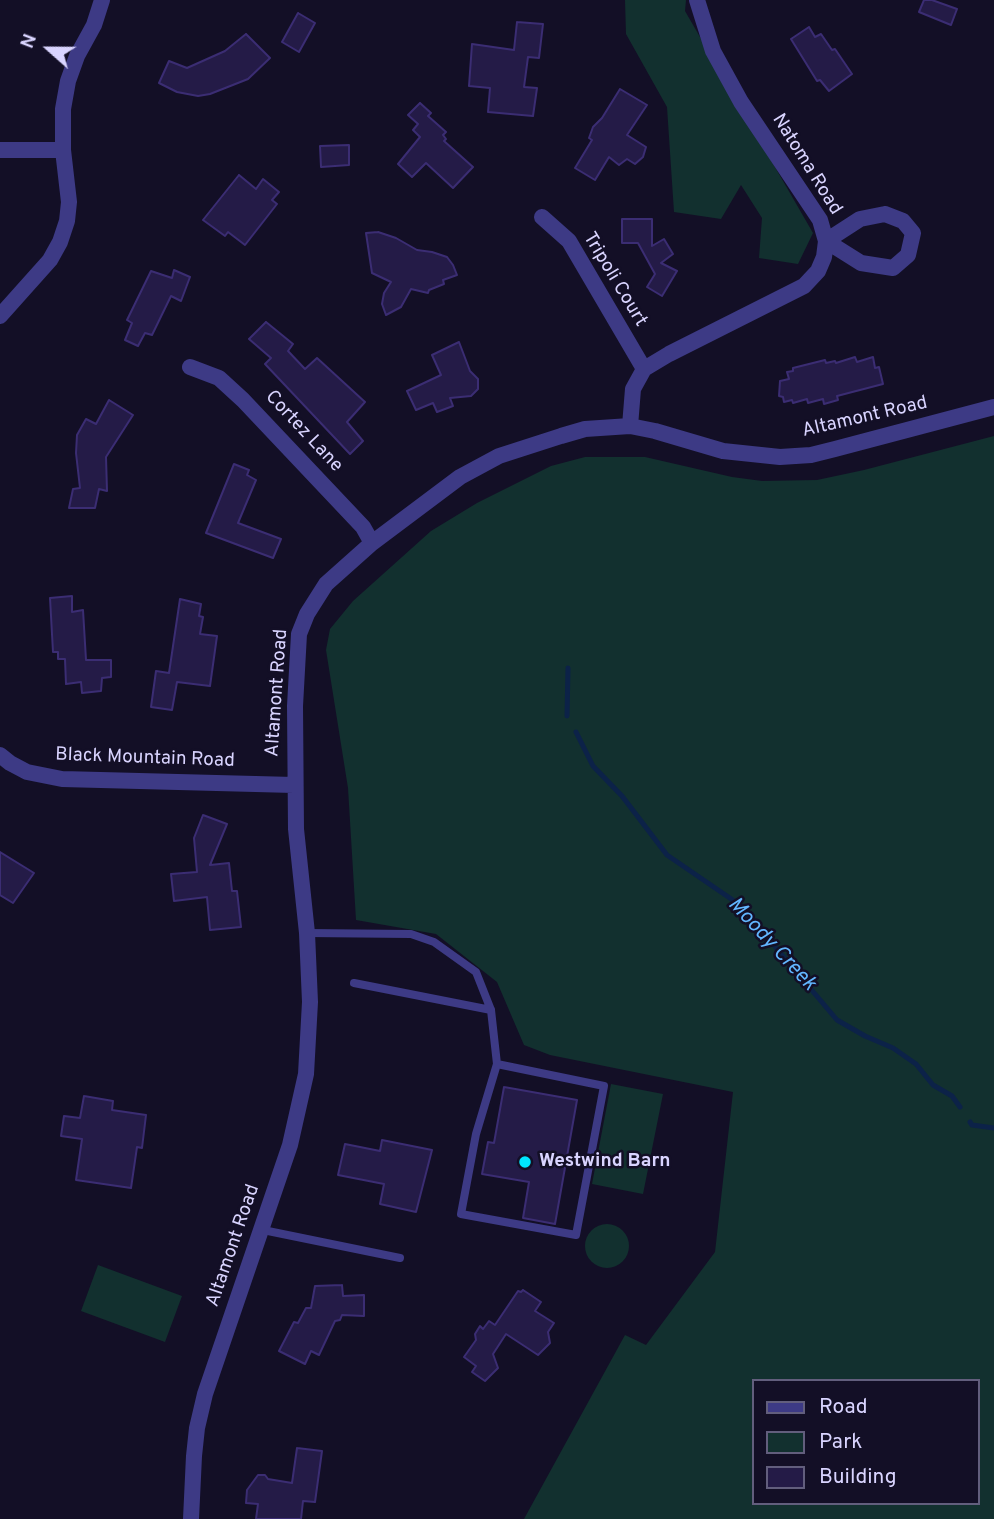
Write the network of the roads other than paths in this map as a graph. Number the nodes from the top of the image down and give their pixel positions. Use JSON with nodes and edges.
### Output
{"nodes":[{"id":1,"x":102,"y":0,"type":"edge"},
{"id":2,"x":697,"y":0,"type":"edge"},
{"id":3,"x":0,"y":150,"type":"edge"},
{"id":4,"x":64,"y":150,"type":"junction"},
{"id":5,"x":542,"y":217,"type":"dead end"},
{"id":6,"x":826,"y":241,"type":"junction"},
{"id":7,"x":0,"y":316,"type":"edge"},
{"id":8,"x":190,"y":367,"type":"dead end"},
{"id":9,"x":643,"y":369,"type":"junction"},
{"id":10,"x":994,"y":407,"type":"edge"},
{"id":11,"x":630,"y":426,"type":"junction"},
{"id":12,"x":372,"y":543,"type":"junction"},
{"id":13,"x":0,"y":755,"type":"edge"},
{"id":14,"x":294,"y":785,"type":"junction"},
{"id":15,"x":307,"y":933,"type":"junction"},
{"id":16,"x":354,"y":984,"type":"dead end"},
{"id":17,"x":491,"y":1010,"type":"junction"},
{"id":18,"x":497,"y":1064,"type":"junction"},
{"id":19,"x":262,"y":1230,"type":"junction"},
{"id":20,"x":400,"y":1258,"type":"dead end"},
{"id":21,"x":191,"y":1519,"type":"edge"}],
"edges":[{"from":1,"to":4,"type":"street"},
{"from":2,"to":6,"type":"street","name":"Natoma Road"},
{"from":3,"to":4,"type":"street"},
{"from":4,"to":7,"type":"street"},
{"from":5,"to":9,"type":"street","name":"Tripoli Court"},
{"from":6,"to":6,"type":"street"},
{"from":6,"to":9,"type":"street","name":"Natoma Road"},
{"from":8,"to":12,"type":"street","name":"Cortez Lane"},
{"from":9,"to":11,"type":"street"},
{"from":10,"to":11,"type":"street","name":"Altamont Road"},
{"from":11,"to":12,"type":"street","name":"Altamont Road"},
{"from":12,"to":14,"type":"street","name":"Altamont Road"},
{"from":13,"to":14,"type":"street","name":"Black Mountain Road"},
{"from":14,"to":15,"type":"street","name":"Altamont Road"},
{"from":15,"to":17,"type":"lane"},
{"from":15,"to":19,"type":"street","name":"Altamont Road"},
{"from":16,"to":17,"type":"lane"},
{"from":17,"to":18,"type":"lane"},
{"from":18,"to":18,"type":"lane"},
{"from":19,"to":20,"type":"lane"},
{"from":19,"to":21,"type":"street","name":"Altamont Road"}]}
